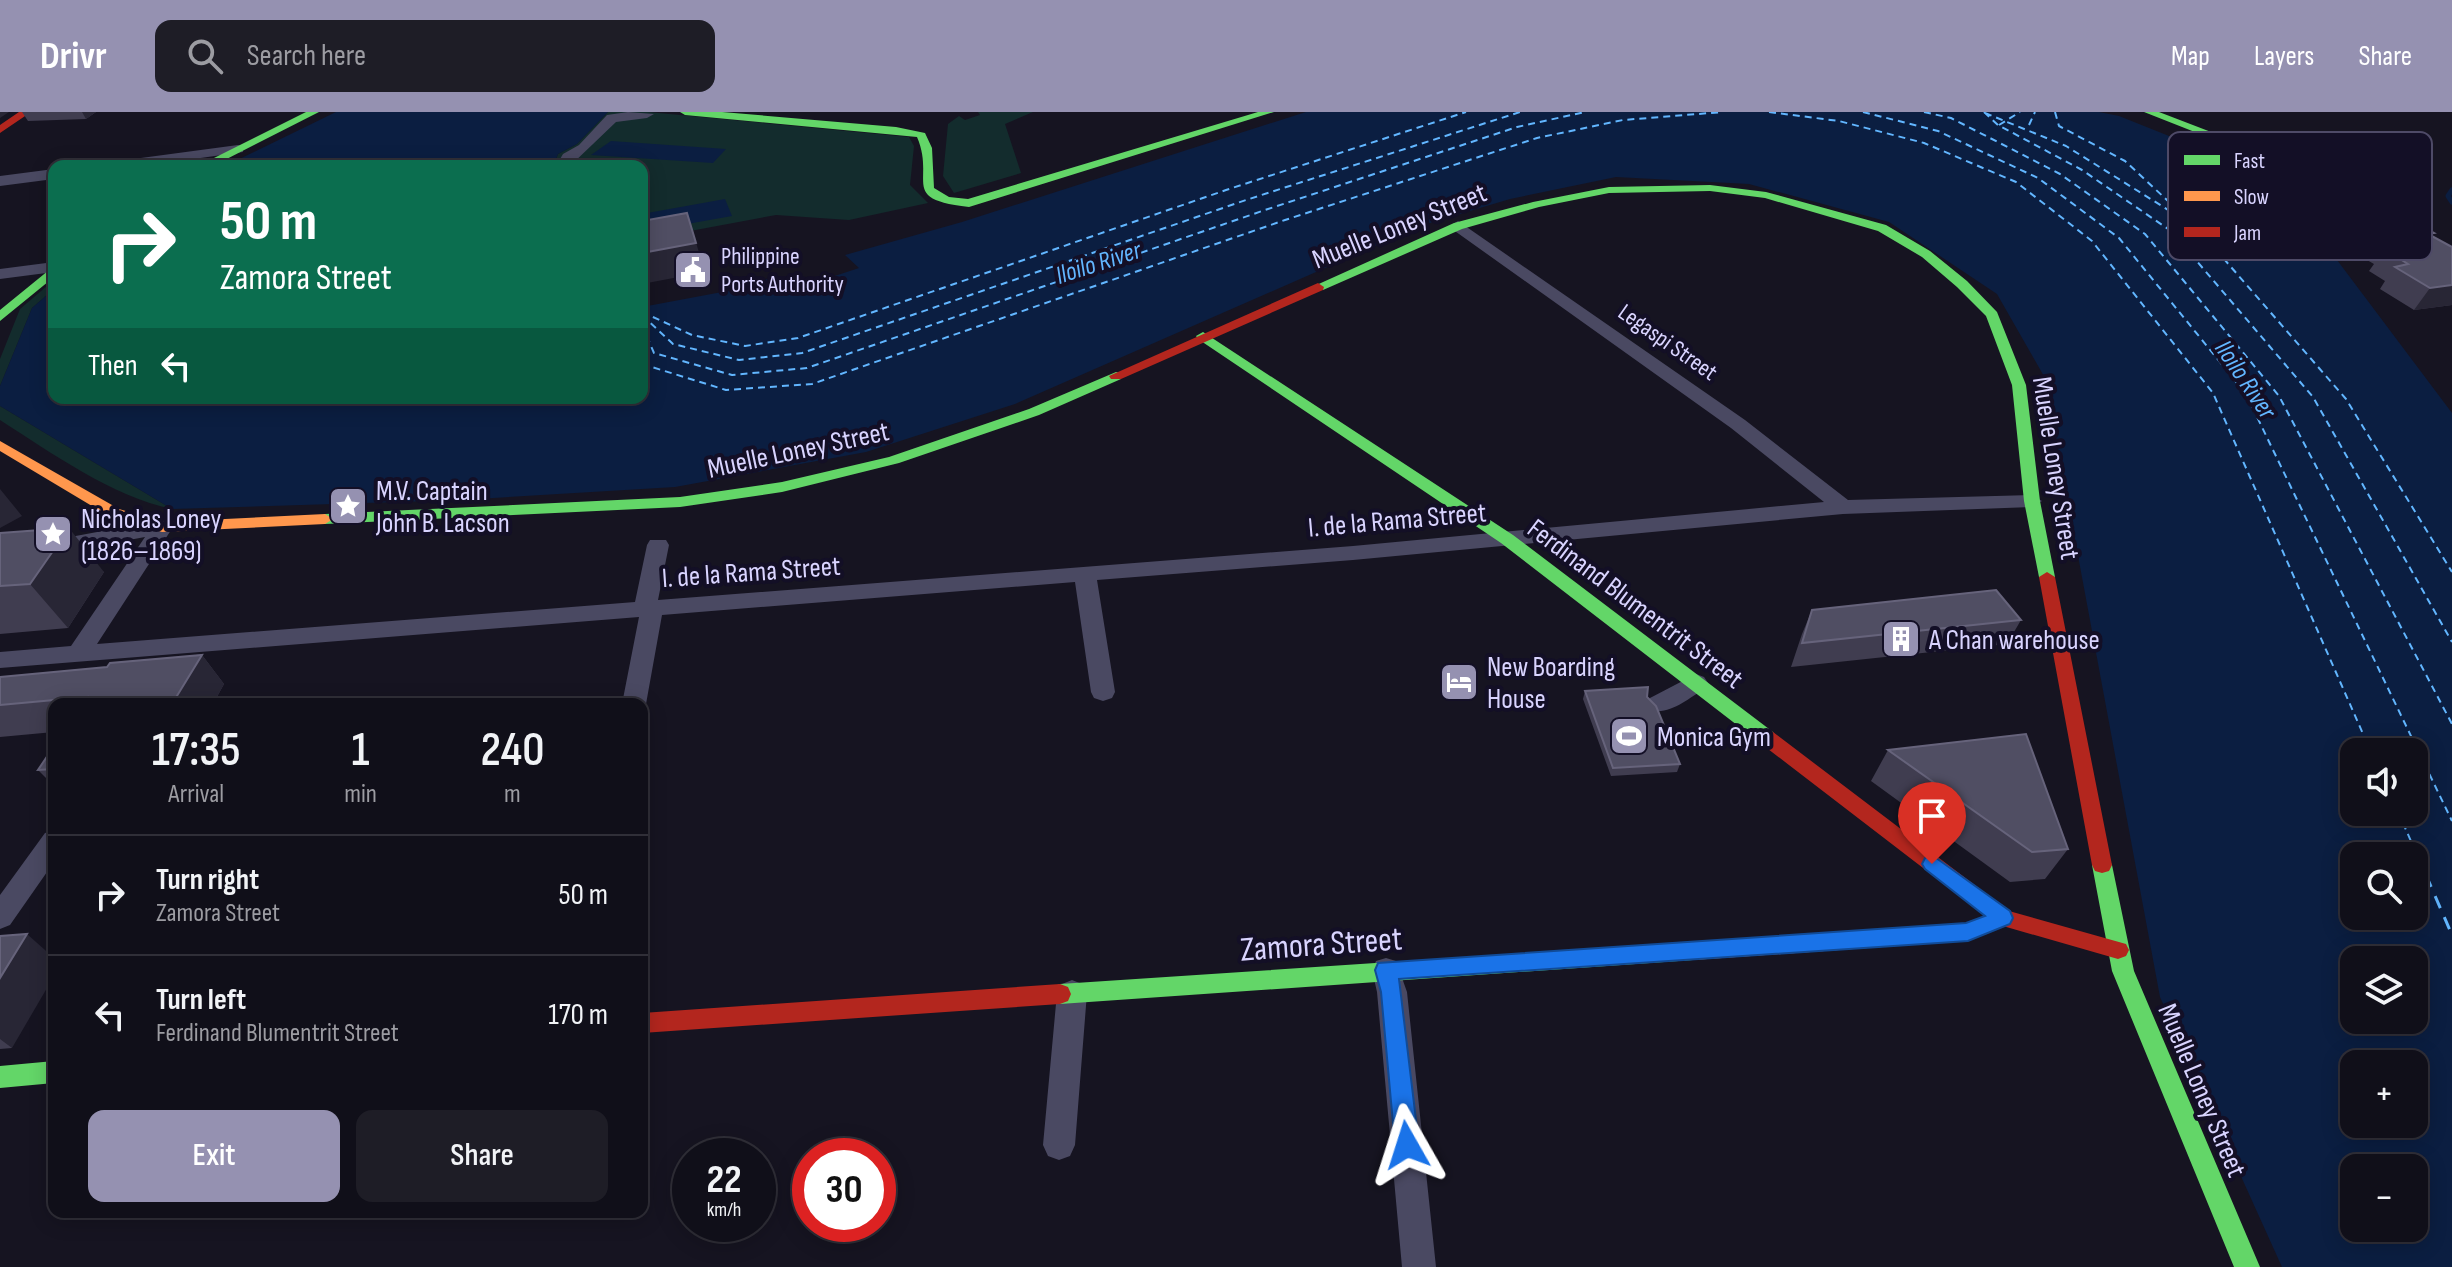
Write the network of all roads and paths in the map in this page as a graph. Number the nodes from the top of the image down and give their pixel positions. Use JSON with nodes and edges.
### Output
{"nodes":[{"id":1,"x":12,"y":112,"type":"edge"},
{"id":2,"x":26,"y":112,"type":"edge"},
{"id":3,"x":314,"y":112,"type":"edge"},
{"id":4,"x":685,"y":112,"type":"edge"},
{"id":5,"x":1269,"y":112,"type":"edge"},
{"id":6,"x":2149,"y":112,"type":"edge"},
{"id":7,"x":647,"y":114,"type":"edge"},
{"id":8,"x":0,"y":120,"type":"edge"},
{"id":9,"x":0,"y":130,"type":"edge"},
{"id":10,"x":2201,"y":132,"type":"edge"},
{"id":11,"x":238,"y":149,"type":"junction"},
{"id":12,"x":156,"y":160,"type":"edge"},
{"id":13,"x":216,"y":160,"type":"edge"},
{"id":14,"x":566,"y":160,"type":"edge"},
{"id":15,"x":48,"y":175,"type":"edge"},
{"id":16,"x":0,"y":181,"type":"edge"},
{"id":17,"x":1458,"y":226,"type":"junction"},
{"id":18,"x":2432,"y":246,"type":"edge"},
{"id":19,"x":2452,"y":257,"type":"edge"},
{"id":20,"x":48,"y":270,"type":"edge"},
{"id":21,"x":0,"y":274,"type":"edge"},
{"id":22,"x":48,"y":274,"type":"edge"},
{"id":23,"x":0,"y":317,"type":"edge"},
{"id":24,"x":1203,"y":336,"type":"junction"},
{"id":25,"x":0,"y":445,"type":"edge"},
{"id":26,"x":2032,"y":501,"type":"junction"},
{"id":27,"x":1843,"y":507,"type":"junction"},
{"id":28,"x":162,"y":527,"type":"junction"},
{"id":29,"x":1507,"y":539,"type":"junction"},
{"id":30,"x":658,"y":545,"type":"dead end"},
{"id":31,"x":0,"y":557,"type":"edge"},
{"id":32,"x":1086,"y":575,"type":"junction"},
{"id":33,"x":648,"y":609,"type":"junction"},
{"id":34,"x":79,"y":653,"type":"junction"},
{"id":35,"x":0,"y":660,"type":"edge"},
{"id":36,"x":1696,"y":683,"type":"junction"},
{"id":37,"x":1103,"y":692,"type":"dead end"},
{"id":38,"x":635,"y":698,"type":"edge"},
{"id":39,"x":1659,"y":704,"type":"edge"},
{"id":40,"x":48,"y":849,"type":"edge"},
{"id":41,"x":0,"y":917,"type":"edge"},
{"id":42,"x":2003,"y":918,"type":"junction"},
{"id":43,"x":2118,"y":950,"type":"junction"},
{"id":44,"x":1386,"y":970,"type":"junction"},
{"id":45,"x":1072,"y":993,"type":"junction"},
{"id":46,"x":648,"y":1023,"type":"edge"},
{"id":47,"x":48,"y":1073,"type":"edge"},
{"id":48,"x":0,"y":1077,"type":"edge"},
{"id":49,"x":1059,"y":1145,"type":"dead end"},
{"id":50,"x":1419,"y":1267,"type":"edge"},
{"id":51,"x":2247,"y":1267,"type":"edge"}],
"edges":[{"from":1,"to":8,"type":"main road"},
{"from":2,"to":9,"type":"main road"},
{"from":3,"to":11,"type":"main road"},
{"from":4,"to":5,"type":"main road"},
{"from":6,"to":10,"type":"main road"},
{"from":7,"to":14,"type":"street"},
{"from":11,"to":12,"type":"street"},
{"from":11,"to":13,"type":"main road"},
{"from":15,"to":16,"type":"street"},
{"from":17,"to":24,"type":"main road","name":"Muelle Loney Street"},
{"from":17,"to":26,"type":"main road","name":"Muelle Loney Street"},
{"from":17,"to":27,"type":"street","name":"Legaspi Street"},
{"from":18,"to":19,"type":"main road"},
{"from":20,"to":21,"type":"street"},
{"from":22,"to":23,"type":"main road"},
{"from":24,"to":28,"type":"main road","name":"Muelle Loney Street"},
{"from":24,"to":29,"type":"main road","name":"Ferdinand Blumentrit Street"},
{"from":25,"to":28,"type":"main road","name":"Muelle Loney Street"},
{"from":26,"to":27,"type":"street"},
{"from":26,"to":43,"type":"main road","name":"Muelle Loney Street"},
{"from":27,"to":29,"type":"street"},
{"from":28,"to":31,"type":"street"},
{"from":28,"to":34,"type":"street"},
{"from":29,"to":32,"type":"street","name":"I. de la Rama Street"},
{"from":29,"to":36,"type":"main road","name":"Ferdinand Blumentrit Street"},
{"from":30,"to":33,"type":"street"},
{"from":32,"to":33,"type":"street","name":"I. de la Rama Street"},
{"from":32,"to":37,"type":"street"},
{"from":33,"to":34,"type":"street","name":"I. de la Rama Street"},
{"from":33,"to":38,"type":"street"},
{"from":34,"to":35,"type":"street","name":"I. de la Rama Street"},
{"from":36,"to":39,"type":"street"},
{"from":36,"to":42,"type":"main road","name":"Ferdinand Blumentrit Street"},
{"from":40,"to":41,"type":"street"},
{"from":42,"to":43,"type":"main road","name":"Ferdinand Blumentrit Street"},
{"from":42,"to":44,"type":"main road","name":"Zamora Street"},
{"from":43,"to":51,"type":"main road","name":"Muelle Loney Street"},
{"from":44,"to":45,"type":"main road","name":"Zamora Street"},
{"from":44,"to":50,"type":"street"},
{"from":45,"to":46,"type":"main road","name":"Zamora Street"},
{"from":45,"to":49,"type":"street"},
{"from":47,"to":48,"type":"main road"}]}
